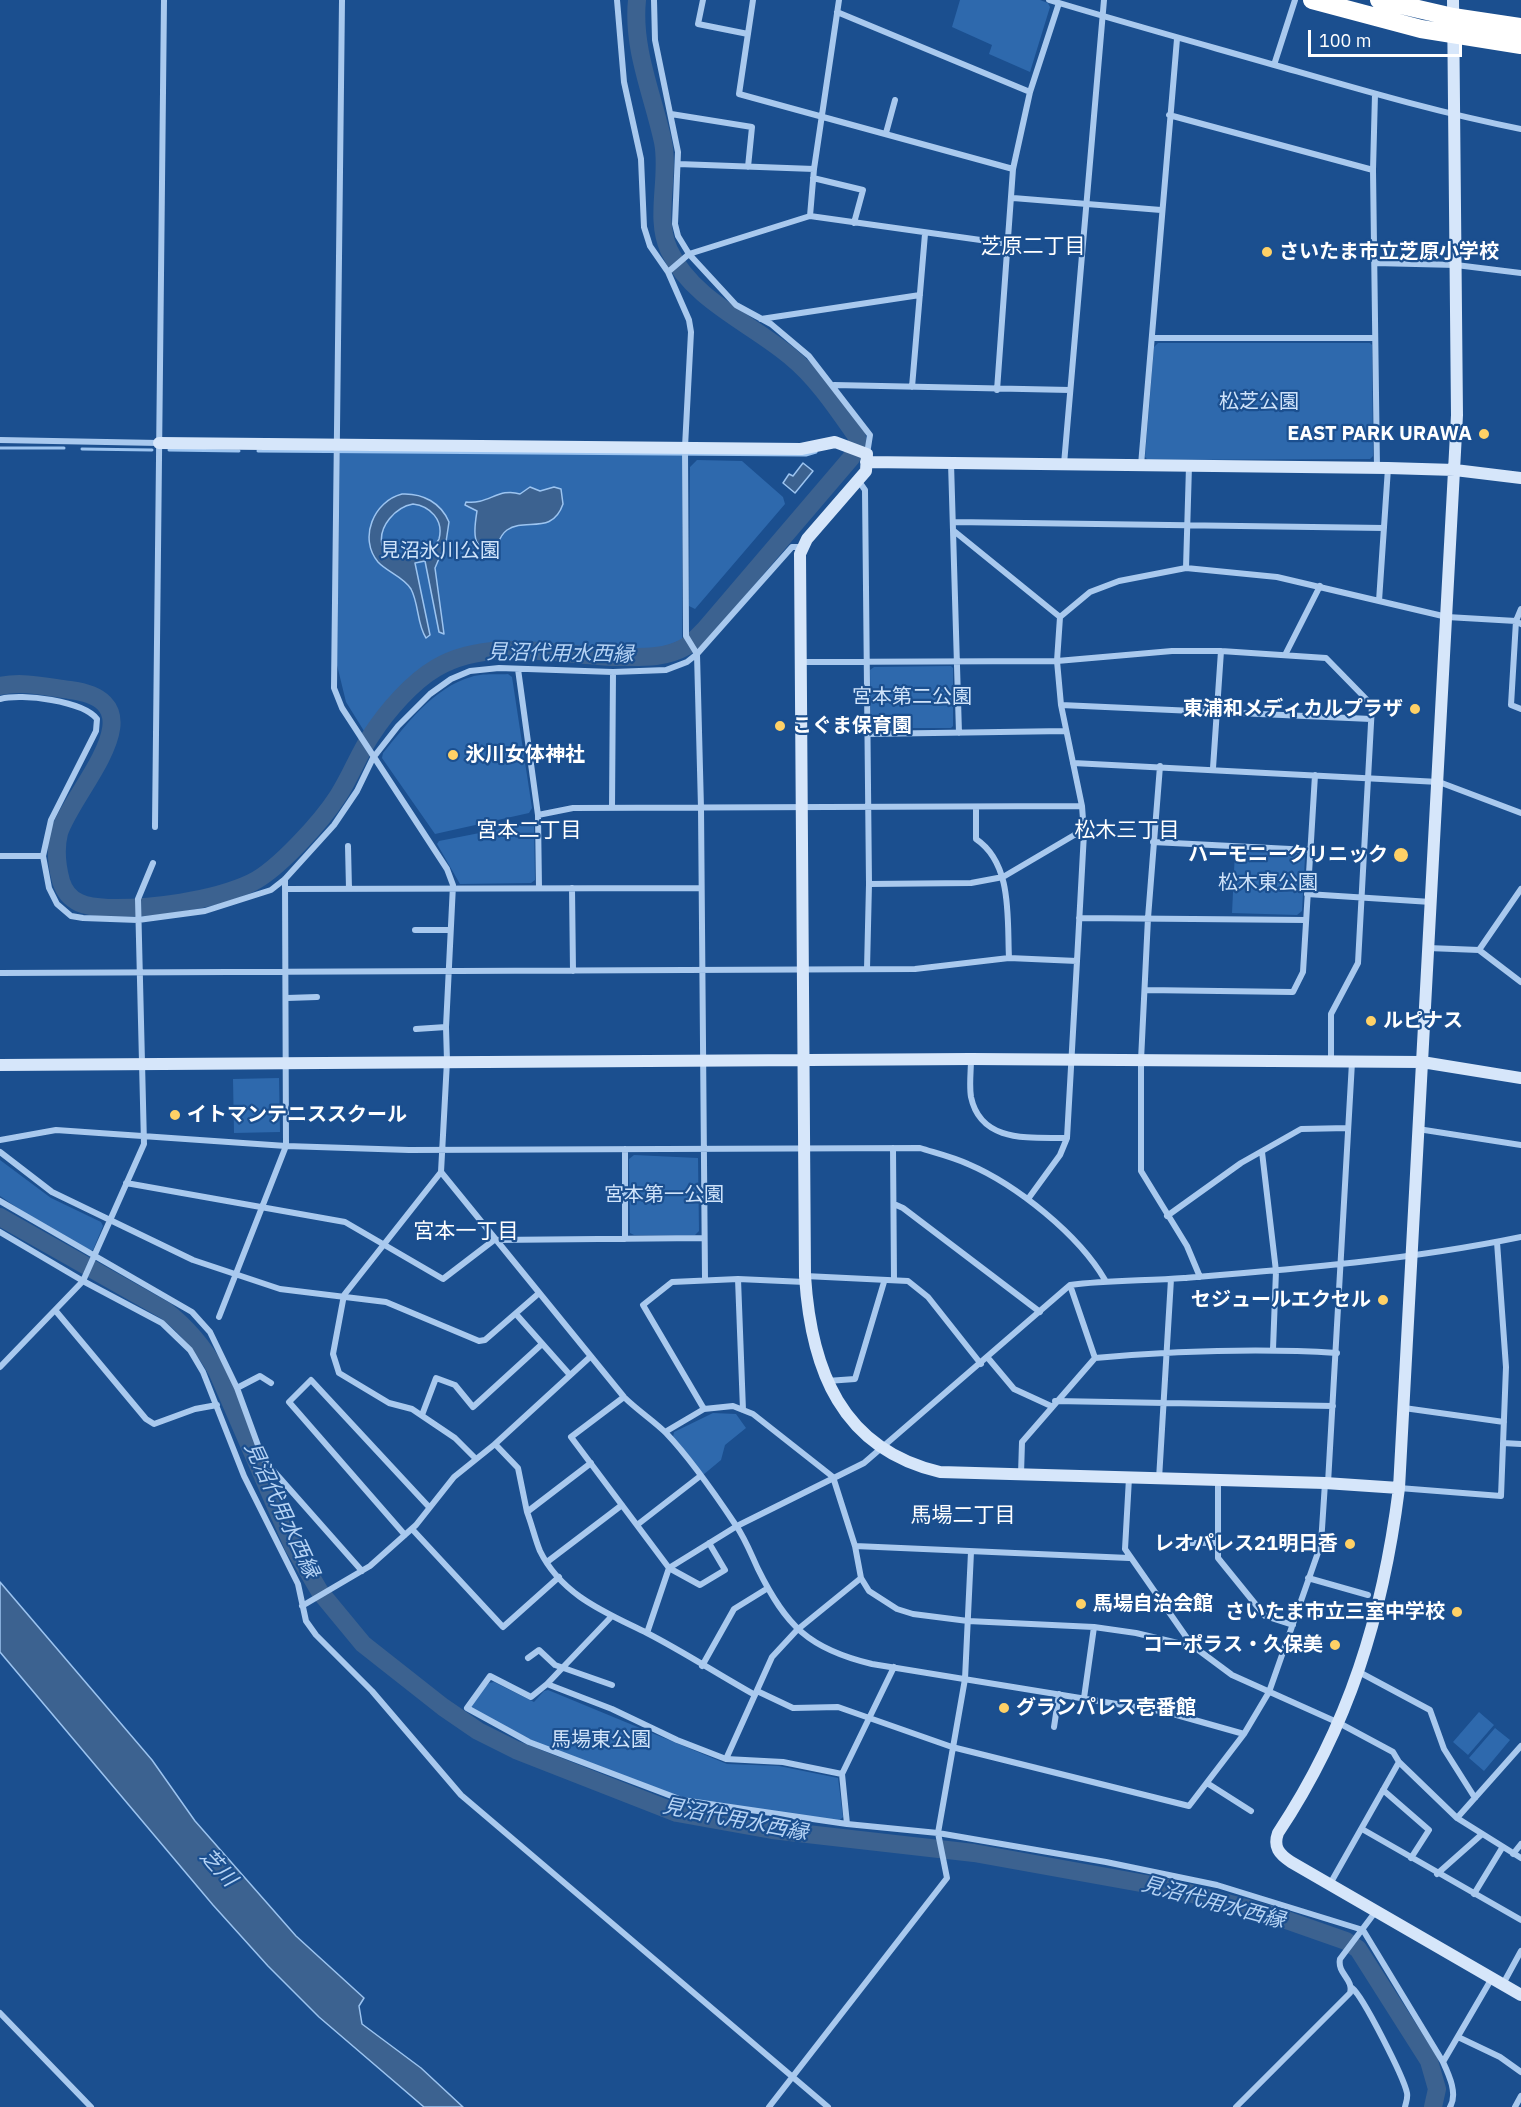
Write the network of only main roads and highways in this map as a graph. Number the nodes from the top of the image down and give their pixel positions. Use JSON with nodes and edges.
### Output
{"nodes":[{"id":1,"x":1312,"y":0,"type":"edge"},
{"id":2,"x":1379,"y":0,"type":"edge"},
{"id":3,"x":1453,"y":8,"type":"edge"},
{"id":4,"x":1521,"y":27,"type":"edge"},
{"id":5,"x":1521,"y":45,"type":"edge"}],
"edges":[{"from":1,"to":5,"type":"highway"},
{"from":2,"to":3,"type":"highway"},
{"from":3,"to":4,"type":"highway"}]}
